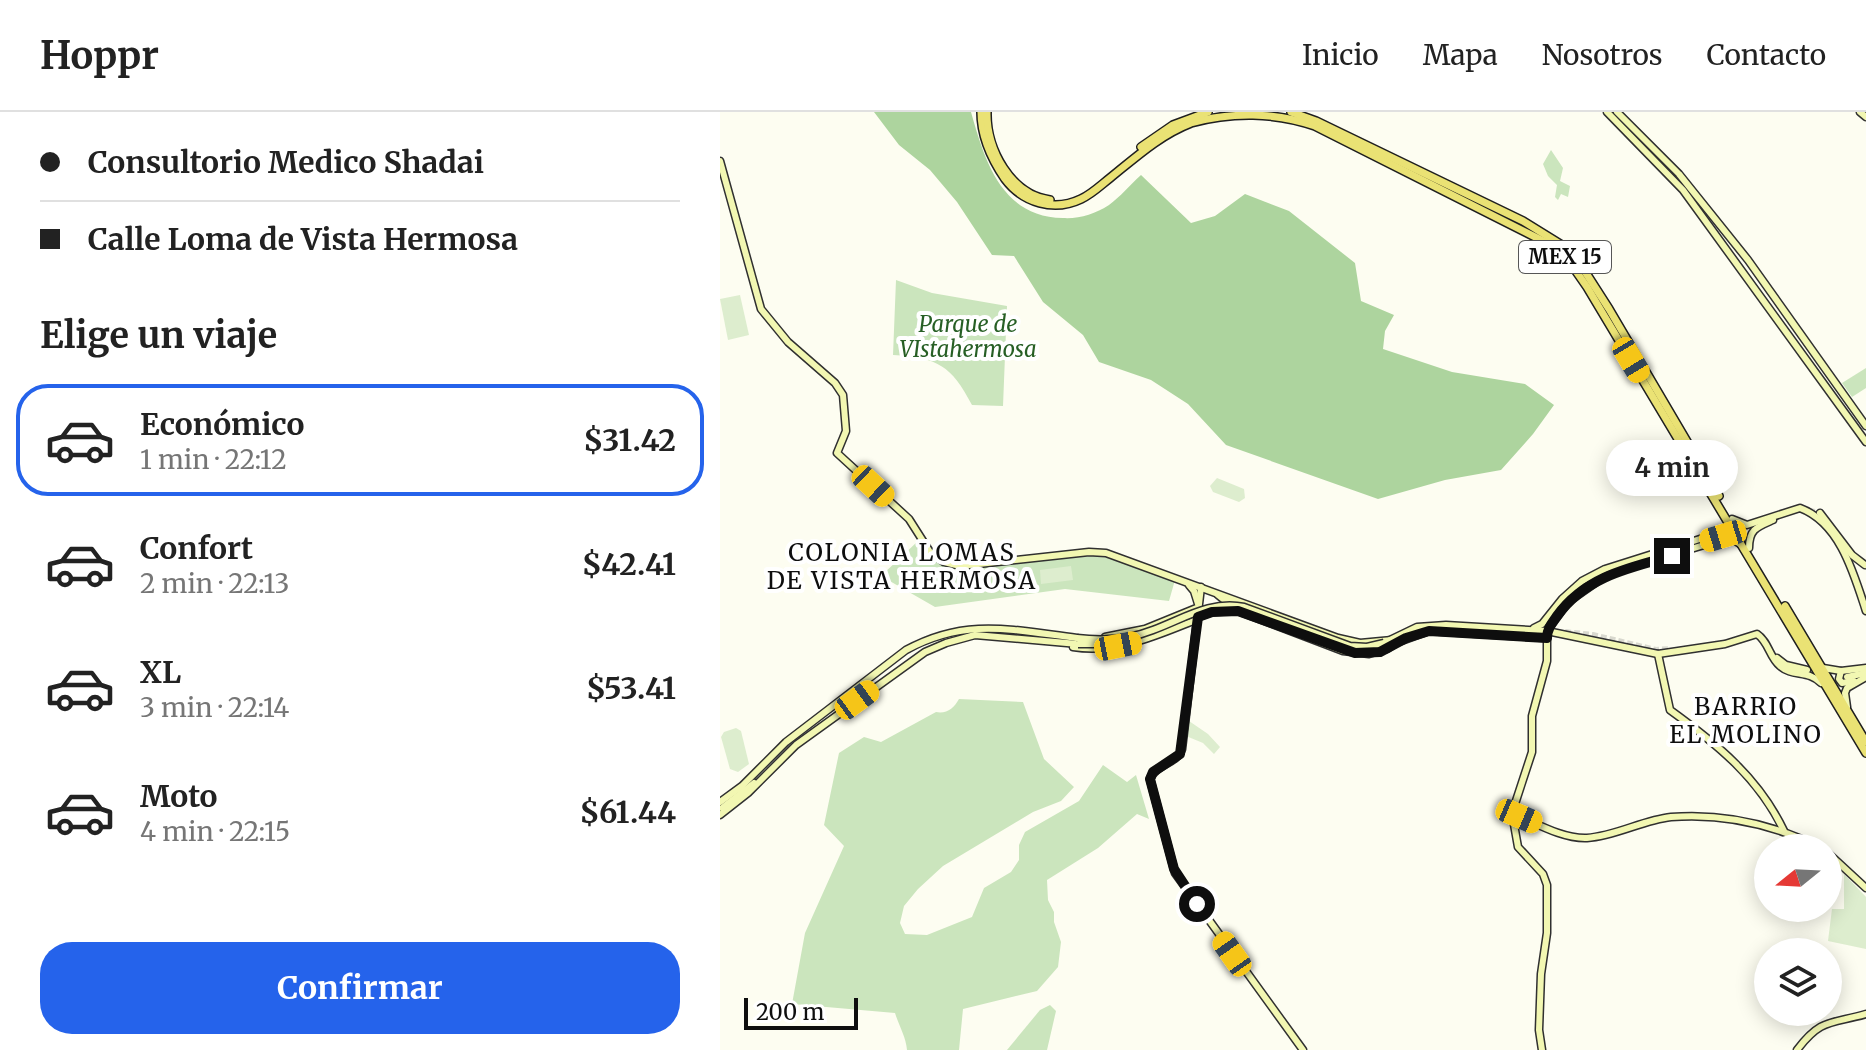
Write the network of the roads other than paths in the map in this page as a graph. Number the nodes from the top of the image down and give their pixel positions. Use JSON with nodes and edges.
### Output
{"nodes":[{"id":1,"x":981,"y":112,"type":"edge"},
{"id":2,"x":987,"y":112,"type":"edge"},
{"id":3,"x":1208,"y":112,"type":"edge"},
{"id":4,"x":1291,"y":112,"type":"edge"},
{"id":5,"x":1607,"y":112,"type":"edge"},
{"id":6,"x":1617,"y":112,"type":"edge"},
{"id":7,"x":1860,"y":112,"type":"edge"},
{"id":8,"x":1866,"y":117,"type":"edge"},
{"id":9,"x":720,"y":161,"type":"edge"},
{"id":10,"x":1866,"y":426,"type":"edge"},
{"id":11,"x":1866,"y":442,"type":"edge"},
{"id":12,"x":1820,"y":513,"type":"tunnel mouth"},
{"id":13,"x":1729,"y":517,"type":"junction"},
{"id":14,"x":1752,"y":526,"type":"junction"},
{"id":15,"x":1723,"y":535,"type":"junction"},
{"id":16,"x":1747,"y":547,"type":"junction"},
{"id":17,"x":1849,"y":560,"type":"junction"},
{"id":18,"x":1865,"y":565,"type":"edge"},
{"id":19,"x":1185,"y":582,"type":"junction"},
{"id":20,"x":1207,"y":589,"type":"junction"},
{"id":21,"x":1222,"y":599,"type":"junction"},
{"id":22,"x":1201,"y":604,"type":"junction"},
{"id":23,"x":1238,"y":611,"type":"junction"},
{"id":24,"x":1866,"y":611,"type":"edge"},
{"id":25,"x":1183,"y":614,"type":"junction"},
{"id":26,"x":1198,"y":618,"type":"junction"},
{"id":27,"x":1296,"y":622,"type":"junction"},
{"id":28,"x":1186,"y":623,"type":"junction"},
{"id":29,"x":1155,"y":625,"type":"junction"},
{"id":30,"x":999,"y":629,"type":"junction"},
{"id":31,"x":1527,"y":629,"type":"junction"},
{"id":32,"x":1317,"y":630,"type":"junction"},
{"id":33,"x":1026,"y":632,"type":"junction"},
{"id":34,"x":1294,"y":633,"type":"junction"},
{"id":35,"x":1505,"y":633,"type":"tunnel mouth"},
{"id":36,"x":1547,"y":634,"type":"junction"},
{"id":37,"x":1491,"y":635,"type":"junction"},
{"id":38,"x":995,"y":636,"type":"junction"},
{"id":39,"x":1159,"y":636,"type":"junction"},
{"id":40,"x":1314,"y":640,"type":"junction"},
{"id":41,"x":1078,"y":641,"type":"junction"},
{"id":42,"x":1054,"y":642,"type":"junction"},
{"id":43,"x":1389,"y":643,"type":"junction"},
{"id":44,"x":1713,"y":646,"type":"junction"},
{"id":45,"x":1670,"y":649,"type":"tunnel mouth"},
{"id":46,"x":1770,"y":649,"type":"junction"},
{"id":47,"x":1658,"y":654,"type":"junction"},
{"id":48,"x":1821,"y":667,"type":"junction"},
{"id":49,"x":1807,"y":670,"type":"dead end"},
{"id":50,"x":1841,"y":671,"type":"junction"},
{"id":51,"x":1866,"y":674,"type":"edge"},
{"id":52,"x":1847,"y":677,"type":"dead end"},
{"id":53,"x":1832,"y":694,"type":"junction"},
{"id":54,"x":1849,"y":714,"type":"junction"},
{"id":55,"x":814,"y":720,"type":"junction"},
{"id":56,"x":1866,"y":742,"type":"edge"},
{"id":57,"x":1866,"y":753,"type":"edge"},
{"id":58,"x":768,"y":768,"type":"junction"},
{"id":59,"x":720,"y":802,"type":"edge"},
{"id":60,"x":720,"y":812,"type":"edge"},
{"id":61,"x":1514,"y":816,"type":"junction"},
{"id":62,"x":1784,"y":831,"type":"junction"},
{"id":63,"x":1791,"y":834,"type":"edge"},
{"id":64,"x":1842,"y":866,"type":"edge"},
{"id":65,"x":1866,"y":889,"type":"edge"},
{"id":66,"x":1866,"y":1014,"type":"edge"},
{"id":67,"x":1303,"y":1050,"type":"edge"},
{"id":68,"x":1542,"y":1050,"type":"edge"},
{"id":69,"x":1797,"y":1050,"type":"edge"}],
"edges":[{"from":1,"to":13,"type":"main road","number":"MEX 15"},
{"from":2,"to":3,"type":"main road"},
{"from":4,"to":13,"type":"main road","number":"MEX 15"},
{"from":5,"to":11,"type":"street"},
{"from":6,"to":10,"type":"street"},
{"from":7,"to":8,"type":"street"},
{"from":9,"to":19,"type":"street"},
{"from":12,"to":18,"type":"street"},
{"from":13,"to":14,"type":"street"},
{"from":13,"to":15,"type":"street"},
{"from":13,"to":16,"type":"main road","number":"MEX 15"},
{"from":14,"to":16,"type":"street"},
{"from":14,"to":17,"type":"street"},
{"from":15,"to":16,"type":"street"},
{"from":15,"to":31,"type":"street"},
{"from":15,"to":36,"type":"street"},
{"from":16,"to":48,"type":"main road","number":"MEX 15"},
{"from":16,"to":53,"type":"main road","number":"MEX 15"},
{"from":17,"to":18,"type":"street"},
{"from":17,"to":24,"type":"street"},
{"from":19,"to":20,"type":"street"},
{"from":19,"to":22,"type":"street"},
{"from":20,"to":21,"type":"street"},
{"from":20,"to":22,"type":"street"},
{"from":20,"to":27,"type":"street"},
{"from":21,"to":22,"type":"street"},
{"from":21,"to":23,"type":"street"},
{"from":22,"to":25,"type":"street"},
{"from":22,"to":26,"type":"street"},
{"from":23,"to":26,"type":"street"},
{"from":23,"to":34,"type":"street"},
{"from":25,"to":28,"type":"street"},
{"from":25,"to":29,"type":"street"},
{"from":26,"to":28,"type":"street"},
{"from":26,"to":67,"type":"street"},
{"from":27,"to":32,"type":"street"},
{"from":27,"to":34,"type":"street"},
{"from":28,"to":39,"type":"street"},
{"from":29,"to":33,"type":"street"},
{"from":29,"to":39,"type":"street"},
{"from":30,"to":33,"type":"street"},
{"from":30,"to":38,"type":"street"},
{"from":30,"to":55,"type":"street"},
{"from":31,"to":36,"type":"street"},
{"from":31,"to":43,"type":"street"},
{"from":32,"to":40,"type":"street"},
{"from":32,"to":43,"type":"street"},
{"from":33,"to":41,"type":"street"},
{"from":34,"to":40,"type":"street"},
{"from":35,"to":37,"type":"street"},
{"from":36,"to":37,"type":"street"},
{"from":36,"to":47,"type":"street"},
{"from":36,"to":61,"type":"street"},
{"from":37,"to":43,"type":"street"},
{"from":38,"to":42,"type":"street"},
{"from":38,"to":58,"type":"street"},
{"from":39,"to":42,"type":"street"},
{"from":40,"to":43,"type":"street"},
{"from":41,"to":42,"type":"street"},
{"from":41,"to":43,"type":"street","bridge":true},
{"from":44,"to":45,"type":"street"},
{"from":44,"to":46,"type":"street"},
{"from":44,"to":47,"type":"street"},
{"from":46,"to":49,"type":"street"},
{"from":46,"to":53,"type":"street"},
{"from":47,"to":62,"type":"street"},
{"from":48,"to":50,"type":"street"},
{"from":48,"to":54,"type":"main road","number":"MEX 15"},
{"from":50,"to":51,"type":"street"},
{"from":50,"to":51,"type":"street"},
{"from":51,"to":52,"type":"street"},
{"from":51,"to":54,"type":"street"},
{"from":53,"to":57,"type":"main road","number":"MEX 15"},
{"from":54,"to":56,"type":"main road","number":"MEX 15"},
{"from":55,"to":58,"type":"street"},
{"from":55,"to":59,"type":"street"},
{"from":58,"to":60,"type":"street"},
{"from":61,"to":62,"type":"street"},
{"from":61,"to":68,"type":"street"},
{"from":62,"to":63,"type":"street"},
{"from":64,"to":65,"type":"street"},
{"from":66,"to":69,"type":"street"}]}
